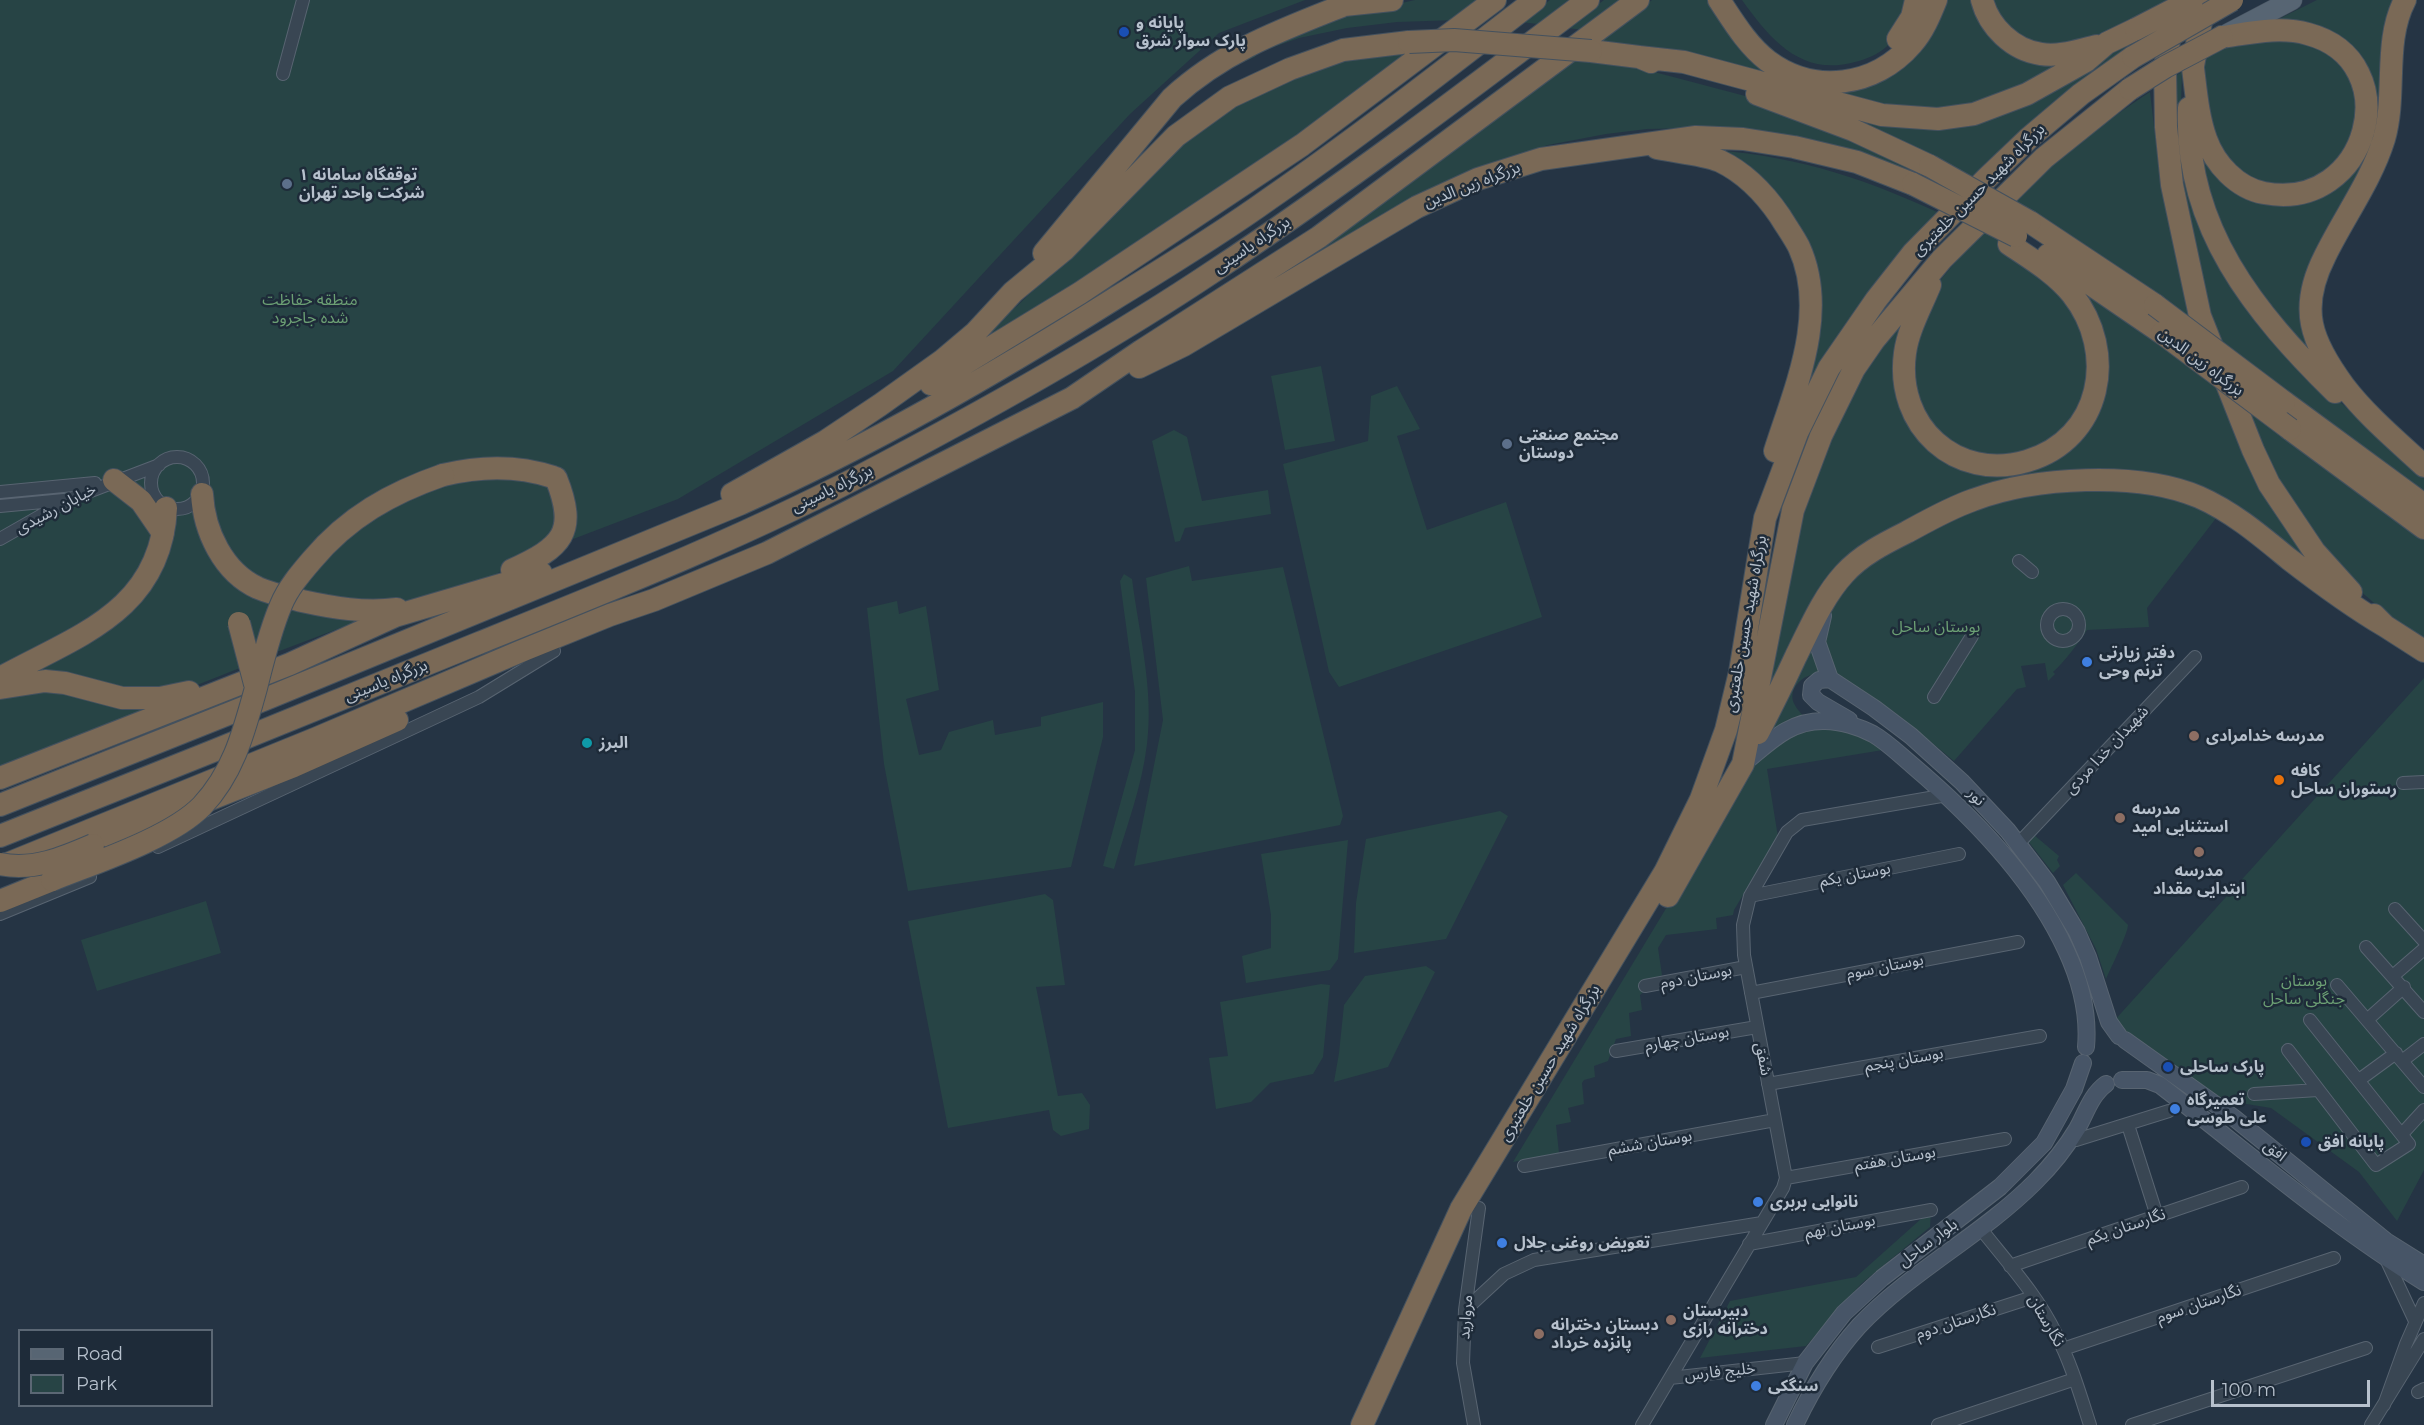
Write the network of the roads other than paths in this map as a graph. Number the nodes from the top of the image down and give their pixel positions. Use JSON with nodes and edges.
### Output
{"nodes":[{"id":1,"x":303,"y":0,"type":"edge"},
{"id":2,"x":1392,"y":0,"type":"edge"},
{"id":3,"x":1495,"y":0,"type":"edge"},
{"id":4,"x":1535,"y":0,"type":"edge"},
{"id":5,"x":1588,"y":0,"type":"edge"},
{"id":6,"x":1638,"y":0,"type":"edge"},
{"id":7,"x":1719,"y":0,"type":"edge"},
{"id":8,"x":1736,"y":0,"type":"edge"},
{"id":9,"x":1916,"y":0,"type":"edge"},
{"id":10,"x":1936,"y":0,"type":"edge"},
{"id":11,"x":1982,"y":0,"type":"edge"},
{"id":12,"x":2175,"y":0,"type":"edge"},
{"id":13,"x":2192,"y":0,"type":"edge"},
{"id":14,"x":2205,"y":0,"type":"edge"},
{"id":15,"x":2232,"y":0,"type":"edge"},
{"id":16,"x":2292,"y":0,"type":"edge"},
{"id":17,"x":2405,"y":0,"type":"edge"},
{"id":18,"x":1350,"y":3,"type":"edge"},
{"id":19,"x":2222,"y":37,"type":"junction"},
{"id":20,"x":2107,"y":43,"type":"junction"},
{"id":21,"x":1639,"y":57,"type":"junction"},
{"id":22,"x":2193,"y":68,"type":"junction"},
{"id":23,"x":284,"y":74,"type":"dead end"},
{"id":24,"x":1638,"y":144,"type":"junction"},
{"id":25,"x":2018,"y":234,"type":"junction"},
{"id":26,"x":1942,"y":260,"type":"junction"},
{"id":27,"x":1013,"y":292,"type":"junction"},
{"id":28,"x":1072,"y":398,"type":"junction"},
{"id":29,"x":2361,"y":409,"type":"junction"},
{"id":30,"x":826,"y":441,"type":"junction"},
{"id":31,"x":159,"y":465,"type":"junction"},
{"id":32,"x":2424,"y":466,"type":"edge"},
{"id":33,"x":114,"y":480,"type":"junction"},
{"id":34,"x":0,"y":492,"type":"edge"},
{"id":35,"x":202,"y":494,"type":"junction"},
{"id":36,"x":70,"y":499,"type":"junction"},
{"id":37,"x":2424,"y":505,"type":"edge"},
{"id":38,"x":0,"y":506,"type":"edge"},
{"id":39,"x":166,"y":508,"type":"junction"},
{"id":40,"x":1765,"y":518,"type":"junction"},
{"id":41,"x":2424,"y":528,"type":"edge"},
{"id":42,"x":670,"y":532,"type":"junction"},
{"id":43,"x":163,"y":533,"type":"junction"},
{"id":44,"x":0,"y":539,"type":"edge"},
{"id":45,"x":649,"y":541,"type":"junction"},
{"id":46,"x":2019,"y":561,"type":"dead end"},
{"id":47,"x":2032,"y":572,"type":"dead end"},
{"id":48,"x":1832,"y":591,"type":"junction"},
{"id":49,"x":462,"y":596,"type":"junction"},
{"id":50,"x":654,"y":600,"type":"junction"},
{"id":51,"x":422,"y":607,"type":"junction"},
{"id":52,"x":385,"y":620,"type":"junction"},
{"id":53,"x":239,"y":623,"type":"dead end"},
{"id":54,"x":2385,"y":626,"type":"junction"},
{"id":55,"x":1972,"y":636,"type":"dead end"},
{"id":56,"x":554,"y":651,"type":"junction"},
{"id":57,"x":2424,"y":651,"type":"edge"},
{"id":58,"x":2195,"y":657,"type":"dead end"},
{"id":59,"x":0,"y":678,"type":"edge"},
{"id":60,"x":1830,"y":679,"type":"junction"},
{"id":61,"x":0,"y":688,"type":"edge"},
{"id":62,"x":256,"y":688,"type":"junction"},
{"id":63,"x":1934,"y":697,"type":"dead end"},
{"id":64,"x":1874,"y":734,"type":"junction"},
{"id":65,"x":1743,"y":764,"type":"junction"},
{"id":66,"x":0,"y":778,"type":"edge"},
{"id":67,"x":1962,"y":782,"type":"junction"},
{"id":68,"x":2424,"y":782,"type":"edge"},
{"id":69,"x":2403,"y":783,"type":"dead end"},
{"id":70,"x":1947,"y":795,"type":"junction"},
{"id":71,"x":0,"y":805,"type":"edge"},
{"id":72,"x":0,"y":836,"type":"edge"},
{"id":73,"x":2018,"y":844,"type":"junction"},
{"id":74,"x":1959,"y":854,"type":"dead end"},
{"id":75,"x":0,"y":866,"type":"edge"},
{"id":76,"x":1750,"y":896,"type":"junction"},
{"id":77,"x":0,"y":901,"type":"edge"},
{"id":78,"x":2394,"y":909,"type":"dead end"},
{"id":79,"x":0,"y":914,"type":"edge"},
{"id":80,"x":2424,"y":941,"type":"edge"},
{"id":81,"x":2018,"y":942,"type":"dead end"},
{"id":82,"x":2366,"y":947,"type":"dead end"},
{"id":83,"x":2424,"y":949,"type":"edge"},
{"id":84,"x":1746,"y":968,"type":"junction"},
{"id":85,"x":2394,"y":975,"type":"junction"},
{"id":86,"x":2337,"y":985,"type":"dead end"},
{"id":87,"x":1645,"y":986,"type":"dead end"},
{"id":88,"x":2404,"y":987,"type":"junction"},
{"id":89,"x":2424,"y":990,"type":"edge"},
{"id":90,"x":1751,"y":993,"type":"junction"},
{"id":91,"x":2414,"y":999,"type":"junction"},
{"id":92,"x":2424,"y":1012,"type":"edge"},
{"id":93,"x":2310,"y":1020,"type":"dead end"},
{"id":94,"x":2367,"y":1020,"type":"junction"},
{"id":95,"x":1757,"y":1027,"type":"junction"},
{"id":96,"x":2040,"y":1036,"type":"dead end"},
{"id":97,"x":2122,"y":1037,"type":"junction"},
{"id":98,"x":2424,"y":1044,"type":"edge"},
{"id":99,"x":2288,"y":1050,"type":"dead end"},
{"id":100,"x":1616,"y":1051,"type":"dead end"},
{"id":101,"x":2084,"y":1055,"type":"junction"},
{"id":102,"x":2399,"y":1057,"type":"junction"},
{"id":103,"x":2359,"y":1080,"type":"junction"},
{"id":104,"x":2114,"y":1082,"type":"junction"},
{"id":105,"x":1768,"y":1084,"type":"junction"},
{"id":106,"x":2424,"y":1087,"type":"edge"},
{"id":107,"x":2318,"y":1090,"type":"junction"},
{"id":108,"x":2254,"y":1094,"type":"dead end"},
{"id":109,"x":2424,"y":1110,"type":"edge"},
{"id":110,"x":2169,"y":1111,"type":"dead end"},
{"id":111,"x":1775,"y":1120,"type":"junction"},
{"id":112,"x":2128,"y":1125,"type":"junction"},
{"id":113,"x":2402,"y":1134,"type":"junction"},
{"id":114,"x":2005,"y":1139,"type":"dead end"},
{"id":115,"x":2076,"y":1140,"type":"dead end"},
{"id":116,"x":1524,"y":1166,"type":"dead end"},
{"id":117,"x":1786,"y":1178,"type":"junction"},
{"id":118,"x":2242,"y":1187,"type":"dead end"},
{"id":119,"x":1479,"y":1208,"type":"junction"},
{"id":120,"x":1932,"y":1210,"type":"dead end"},
{"id":121,"x":2157,"y":1216,"type":"junction"},
{"id":122,"x":1762,"y":1223,"type":"junction"},
{"id":123,"x":1981,"y":1228,"type":"junction"},
{"id":124,"x":1749,"y":1244,"type":"junction"},
{"id":125,"x":2334,"y":1258,"type":"dead end"},
{"id":126,"x":2386,"y":1259,"type":"junction"},
{"id":127,"x":2424,"y":1265,"type":"edge"},
{"id":128,"x":2010,"y":1266,"type":"junction"},
{"id":129,"x":2424,"y":1282,"type":"edge"},
{"id":130,"x":2033,"y":1297,"type":"junction"},
{"id":131,"x":2424,"y":1303,"type":"edge"},
{"id":132,"x":1465,"y":1310,"type":"junction"},
{"id":133,"x":2415,"y":1321,"type":"junction"},
{"id":134,"x":2424,"y":1339,"type":"edge"},
{"id":135,"x":1878,"y":1347,"type":"dead end"},
{"id":136,"x":2366,"y":1348,"type":"dead end"},
{"id":137,"x":2063,"y":1349,"type":"junction"},
{"id":138,"x":1831,"y":1360,"type":"junction"},
{"id":139,"x":1805,"y":1363,"type":"junction"},
{"id":140,"x":1670,"y":1377,"type":"junction"},
{"id":141,"x":2075,"y":1379,"type":"junction"},
{"id":142,"x":2384,"y":1405,"type":"junction"},
{"id":143,"x":1362,"y":1425,"type":"edge"},
{"id":144,"x":1378,"y":1425,"type":"edge"},
{"id":145,"x":1474,"y":1425,"type":"edge"},
{"id":146,"x":1642,"y":1425,"type":"edge"},
{"id":147,"x":1774,"y":1425,"type":"edge"},
{"id":148,"x":1795,"y":1425,"type":"edge"},
{"id":149,"x":1938,"y":1425,"type":"edge"},
{"id":150,"x":2090,"y":1425,"type":"edge"},
{"id":151,"x":2132,"y":1425,"type":"edge"},
{"id":152,"x":2371,"y":1425,"type":"edge"}],
"edges":[{"from":1,"to":23,"type":"street"},
{"from":2,"to":18,"type":"highway"},
{"from":3,"to":30,"type":"highway"},
{"from":4,"to":42,"type":"highway","name":"بزرگراه یاسینی"},
{"from":5,"to":72,"type":"highway","name":"بزرگراه یاسینی"},
{"from":6,"to":28,"type":"highway"},
{"from":7,"to":10,"type":"highway"},
{"from":8,"to":9,"type":"highway"},
{"from":11,"to":20,"type":"highway"},
{"from":12,"to":54,"type":"highway"},
{"from":13,"to":20,"type":"highway","bridge":true},
{"from":14,"to":22,"type":"highway"},
{"from":15,"to":40,"type":"highway","name":"بزرگراه شهید حسین خلعتبری","bridge":true},
{"from":16,"to":19,"type":"main road"},
{"from":17,"to":29,"type":"highway"},
{"from":18,"to":27,"type":"highway"},
{"from":19,"to":22,"type":"highway","name":"بزرگراه شهید حسین خلعتبری"},
{"from":19,"to":26,"type":"highway","name":"بزرگراه شهید حسین خلعتبری","bridge":true},
{"from":20,"to":21,"type":"highway"},
{"from":21,"to":25,"type":"highway","bridge":true},
{"from":21,"to":27,"type":"highway","bridge":true},
{"from":22,"to":29,"type":"highway"},
{"from":24,"to":25,"type":"highway","name":"بزرگراه زین الدین","bridge":true},
{"from":24,"to":28,"type":"highway","name":"بزرگراه زین الدین"},
{"from":24,"to":40,"type":"highway"},
{"from":25,"to":26,"type":"highway"},
{"from":25,"to":37,"type":"highway","name":"بزرگراه زین الدین","bridge":true},
{"from":25,"to":41,"type":"highway","name":"بزرگراه زین الدین","bridge":true},
{"from":26,"to":65,"type":"highway","name":"بزرگراه شهید حسین خلعتبری"},
{"from":27,"to":30,"type":"highway"},
{"from":28,"to":50,"type":"highway"},
{"from":29,"to":32,"type":"highway"},
{"from":30,"to":42,"type":"highway"},
{"from":31,"to":33,"type":"street"},
{"from":31,"to":35,"type":"street"},
{"from":31,"to":39,"type":"street"},
{"from":33,"to":34,"type":"street"},
{"from":33,"to":36,"type":"street","name":"خیابان رشیدی"},
{"from":33,"to":43,"type":"highway"},
{"from":35,"to":39,"type":"street"},
{"from":35,"to":51,"type":"highway"},
{"from":36,"to":38,"type":"street"},
{"from":36,"to":44,"type":"street","name":"خیابان رشیدی"},
{"from":39,"to":43,"type":"highway"},
{"from":40,"to":143,"type":"highway","name":"بزرگراه شهید حسین خلعتبری"},
{"from":42,"to":45,"type":"highway","name":"بزرگراه یاسینی"},
{"from":43,"to":59,"type":"highway"},
{"from":45,"to":49,"type":"highway"},
{"from":45,"to":71,"type":"highway","name":"بزرگراه یاسینی"},
{"from":46,"to":47,"type":"street"},
{"from":48,"to":54,"type":"highway"},
{"from":48,"to":60,"type":"main road"},
{"from":48,"to":65,"type":"highway"},
{"from":49,"to":51,"type":"highway"},
{"from":49,"to":62,"type":"highway","bridge":true},
{"from":50,"to":56,"type":"highway"},
{"from":50,"to":75,"type":"highway"},
{"from":51,"to":52,"type":"highway"},
{"from":52,"to":61,"type":"highway"},
{"from":52,"to":66,"type":"highway"},
{"from":53,"to":62,"type":"highway","bridge":true},
{"from":54,"to":57,"type":"highway"},
{"from":55,"to":63,"type":"street"},
{"from":56,"to":75,"type":"highway","bridge":true},
{"from":56,"to":79,"type":"street"},
{"from":58,"to":73,"type":"street","name":"شهیدان خدا مردی"},
{"from":60,"to":64,"type":"main road"},
{"from":60,"to":67,"type":"main road","name":"نور"},
{"from":62,"to":77,"type":"highway","bridge":true},
{"from":64,"to":65,"type":"main road","name":"نور"},
{"from":64,"to":70,"type":"main road","name":"نور"},
{"from":65,"to":119,"type":"highway","name":"بزرگراه شهید حسین خلعتبری"},
{"from":67,"to":70,"type":"main road"},
{"from":67,"to":73,"type":"main road","name":"نور"},
{"from":68,"to":69,"type":"street"},
{"from":70,"to":76,"type":"street","name":"شفق"},
{"from":70,"to":101,"type":"main road","name":"نور"},
{"from":73,"to":97,"type":"main road","name":"نور"},
{"from":74,"to":76,"type":"street","name":"بوستان یکم"},
{"from":76,"to":84,"type":"street","name":"شفق"},
{"from":78,"to":80,"type":"street"},
{"from":81,"to":90,"type":"street","name":"بوستان سوم"},
{"from":82,"to":85,"type":"street"},
{"from":83,"to":85,"type":"street"},
{"from":84,"to":87,"type":"street","name":"بوستان دوم"},
{"from":84,"to":90,"type":"street","name":"شفق"},
{"from":85,"to":88,"type":"street"},
{"from":86,"to":94,"type":"street"},
{"from":88,"to":91,"type":"street"},
{"from":88,"to":94,"type":"street"},
{"from":89,"to":91,"type":"street"},
{"from":90,"to":95,"type":"street","name":"شفق"},
{"from":91,"to":92,"type":"street"},
{"from":93,"to":103,"type":"street"},
{"from":94,"to":102,"type":"street"},
{"from":95,"to":100,"type":"street","name":"بوستان چهارم"},
{"from":95,"to":105,"type":"street","name":"شفق"},
{"from":96,"to":105,"type":"street","name":"بوستان پنجم"},
{"from":97,"to":101,"type":"main road"},
{"from":97,"to":104,"type":"main road"},
{"from":97,"to":127,"type":"main road","name":"افق"},
{"from":98,"to":102,"type":"street"},
{"from":99,"to":107,"type":"street"},
{"from":101,"to":104,"type":"main road"},
{"from":101,"to":139,"type":"main road","name":"بلوار ساحل"},
{"from":102,"to":103,"type":"street"},
{"from":102,"to":106,"type":"street"},
{"from":103,"to":113,"type":"street"},
{"from":104,"to":123,"type":"main road","name":"بلوار ساحل"},
{"from":104,"to":126,"type":"main road","name":"افق"},
{"from":105,"to":111,"type":"street","name":"شفق"},
{"from":107,"to":108,"type":"street"},
{"from":107,"to":113,"type":"street"},
{"from":109,"to":113,"type":"street"},
{"from":110,"to":112,"type":"street"},
{"from":111,"to":116,"type":"street","name":"بوستان ششم"},
{"from":111,"to":117,"type":"street","name":"شفق"},
{"from":112,"to":115,"type":"street"},
{"from":112,"to":121,"type":"street"},
{"from":114,"to":117,"type":"street","name":"بوستان هفتم"},
{"from":117,"to":122,"type":"street"},
{"from":118,"to":121,"type":"street","name":"نگارستان یکم"},
{"from":119,"to":132,"type":"street","name":"مروارید"},
{"from":119,"to":144,"type":"highway","name":"بزرگراه شهید حسین خلعتبری"},
{"from":120,"to":124,"type":"street","name":"بوستان نهم"},
{"from":121,"to":128,"type":"street","name":"نگارستان یکم"},
{"from":122,"to":124,"type":"street"},
{"from":122,"to":132,"type":"street"},
{"from":123,"to":128,"type":"street","name":"نگارستان"},
{"from":123,"to":138,"type":"main road","name":"بلوار ساحل"},
{"from":124,"to":140,"type":"street"},
{"from":125,"to":137,"type":"street","name":"نگارستان سوم"},
{"from":126,"to":129,"type":"main road","name":"افق"},
{"from":126,"to":133,"type":"street"},
{"from":128,"to":130,"type":"street","name":"نگارستان"},
{"from":130,"to":135,"type":"street","name":"نگارستان دوم"},
{"from":130,"to":137,"type":"street","name":"نگارستان"},
{"from":131,"to":133,"type":"street"},
{"from":132,"to":145,"type":"street","name":"مروارید"},
{"from":133,"to":142,"type":"street"},
{"from":134,"to":142,"type":"street"},
{"from":136,"to":151,"type":"street"},
{"from":137,"to":141,"type":"street","name":"نگارستان"},
{"from":138,"to":139,"type":"main road"},
{"from":138,"to":148,"type":"main road","name":"بلوار ساحل"},
{"from":139,"to":140,"type":"street","name":"خلیج فارس"},
{"from":139,"to":147,"type":"main road","name":"بلوار ساحل"},
{"from":140,"to":146,"type":"street"},
{"from":141,"to":149,"type":"street"},
{"from":141,"to":150,"type":"street","name":"نگارستان"},
{"from":142,"to":152,"type":"street"}]}
